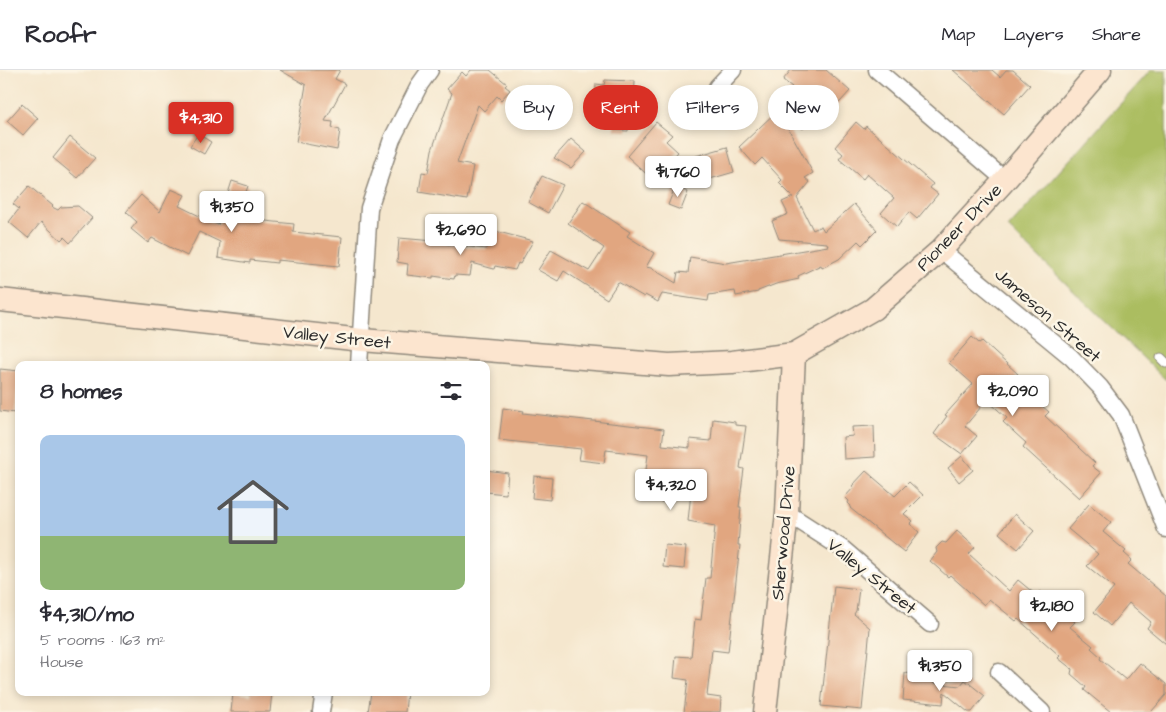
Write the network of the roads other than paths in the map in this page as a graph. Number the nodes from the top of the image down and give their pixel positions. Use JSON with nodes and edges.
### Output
{"nodes":[{"id":1,"x":430,"y":70,"type":"edge"},
{"id":2,"x":732,"y":70,"type":"edge"},
{"id":3,"x":877,"y":70,"type":"edge"},
{"id":4,"x":1100,"y":70,"type":"edge"},
{"id":5,"x":720,"y":85,"type":"edge"},
{"id":6,"x":1005,"y":180,"type":"junction"},
{"id":7,"x":941,"y":250,"type":"junction"},
{"id":8,"x":0,"y":300,"type":"edge"},
{"id":9,"x":362,"y":340,"type":"junction"},
{"id":10,"x":794,"y":354,"type":"junction"},
{"id":11,"x":359,"y":361,"type":"edge"},
{"id":12,"x":787,"y":513,"type":"junction"},
{"id":13,"x":1166,"y":529,"type":"edge"},
{"id":14,"x":930,"y":624,"type":"dead end"},
{"id":15,"x":999,"y":672,"type":"dead end"},
{"id":16,"x":323,"y":696,"type":"edge"},
{"id":17,"x":321,"y":712,"type":"edge"},
{"id":18,"x":765,"y":712,"type":"edge"},
{"id":19,"x":1042,"y":712,"type":"edge"}],
"edges":[{"from":1,"to":9,"type":"street"},
{"from":2,"to":5,"type":"street"},
{"from":3,"to":6,"type":"street"},
{"from":4,"to":6,"type":"main road","name":"Pioneer Drive"},
{"from":6,"to":7,"type":"main road","name":"Pioneer Drive"},
{"from":7,"to":10,"type":"main road","name":"Pioneer Drive"},
{"from":7,"to":13,"type":"street","name":"Jameson Street"},
{"from":8,"to":9,"type":"main road","name":"Valley Street"},
{"from":9,"to":10,"type":"main road","name":"Valley Street"},
{"from":9,"to":11,"type":"street"},
{"from":10,"to":12,"type":"main road","name":"Sherwood Drive"},
{"from":12,"to":14,"type":"street","name":"Valley Street"},
{"from":12,"to":18,"type":"main road","name":"Sherwood Drive"},
{"from":15,"to":19,"type":"street"},
{"from":16,"to":17,"type":"street"}]}
